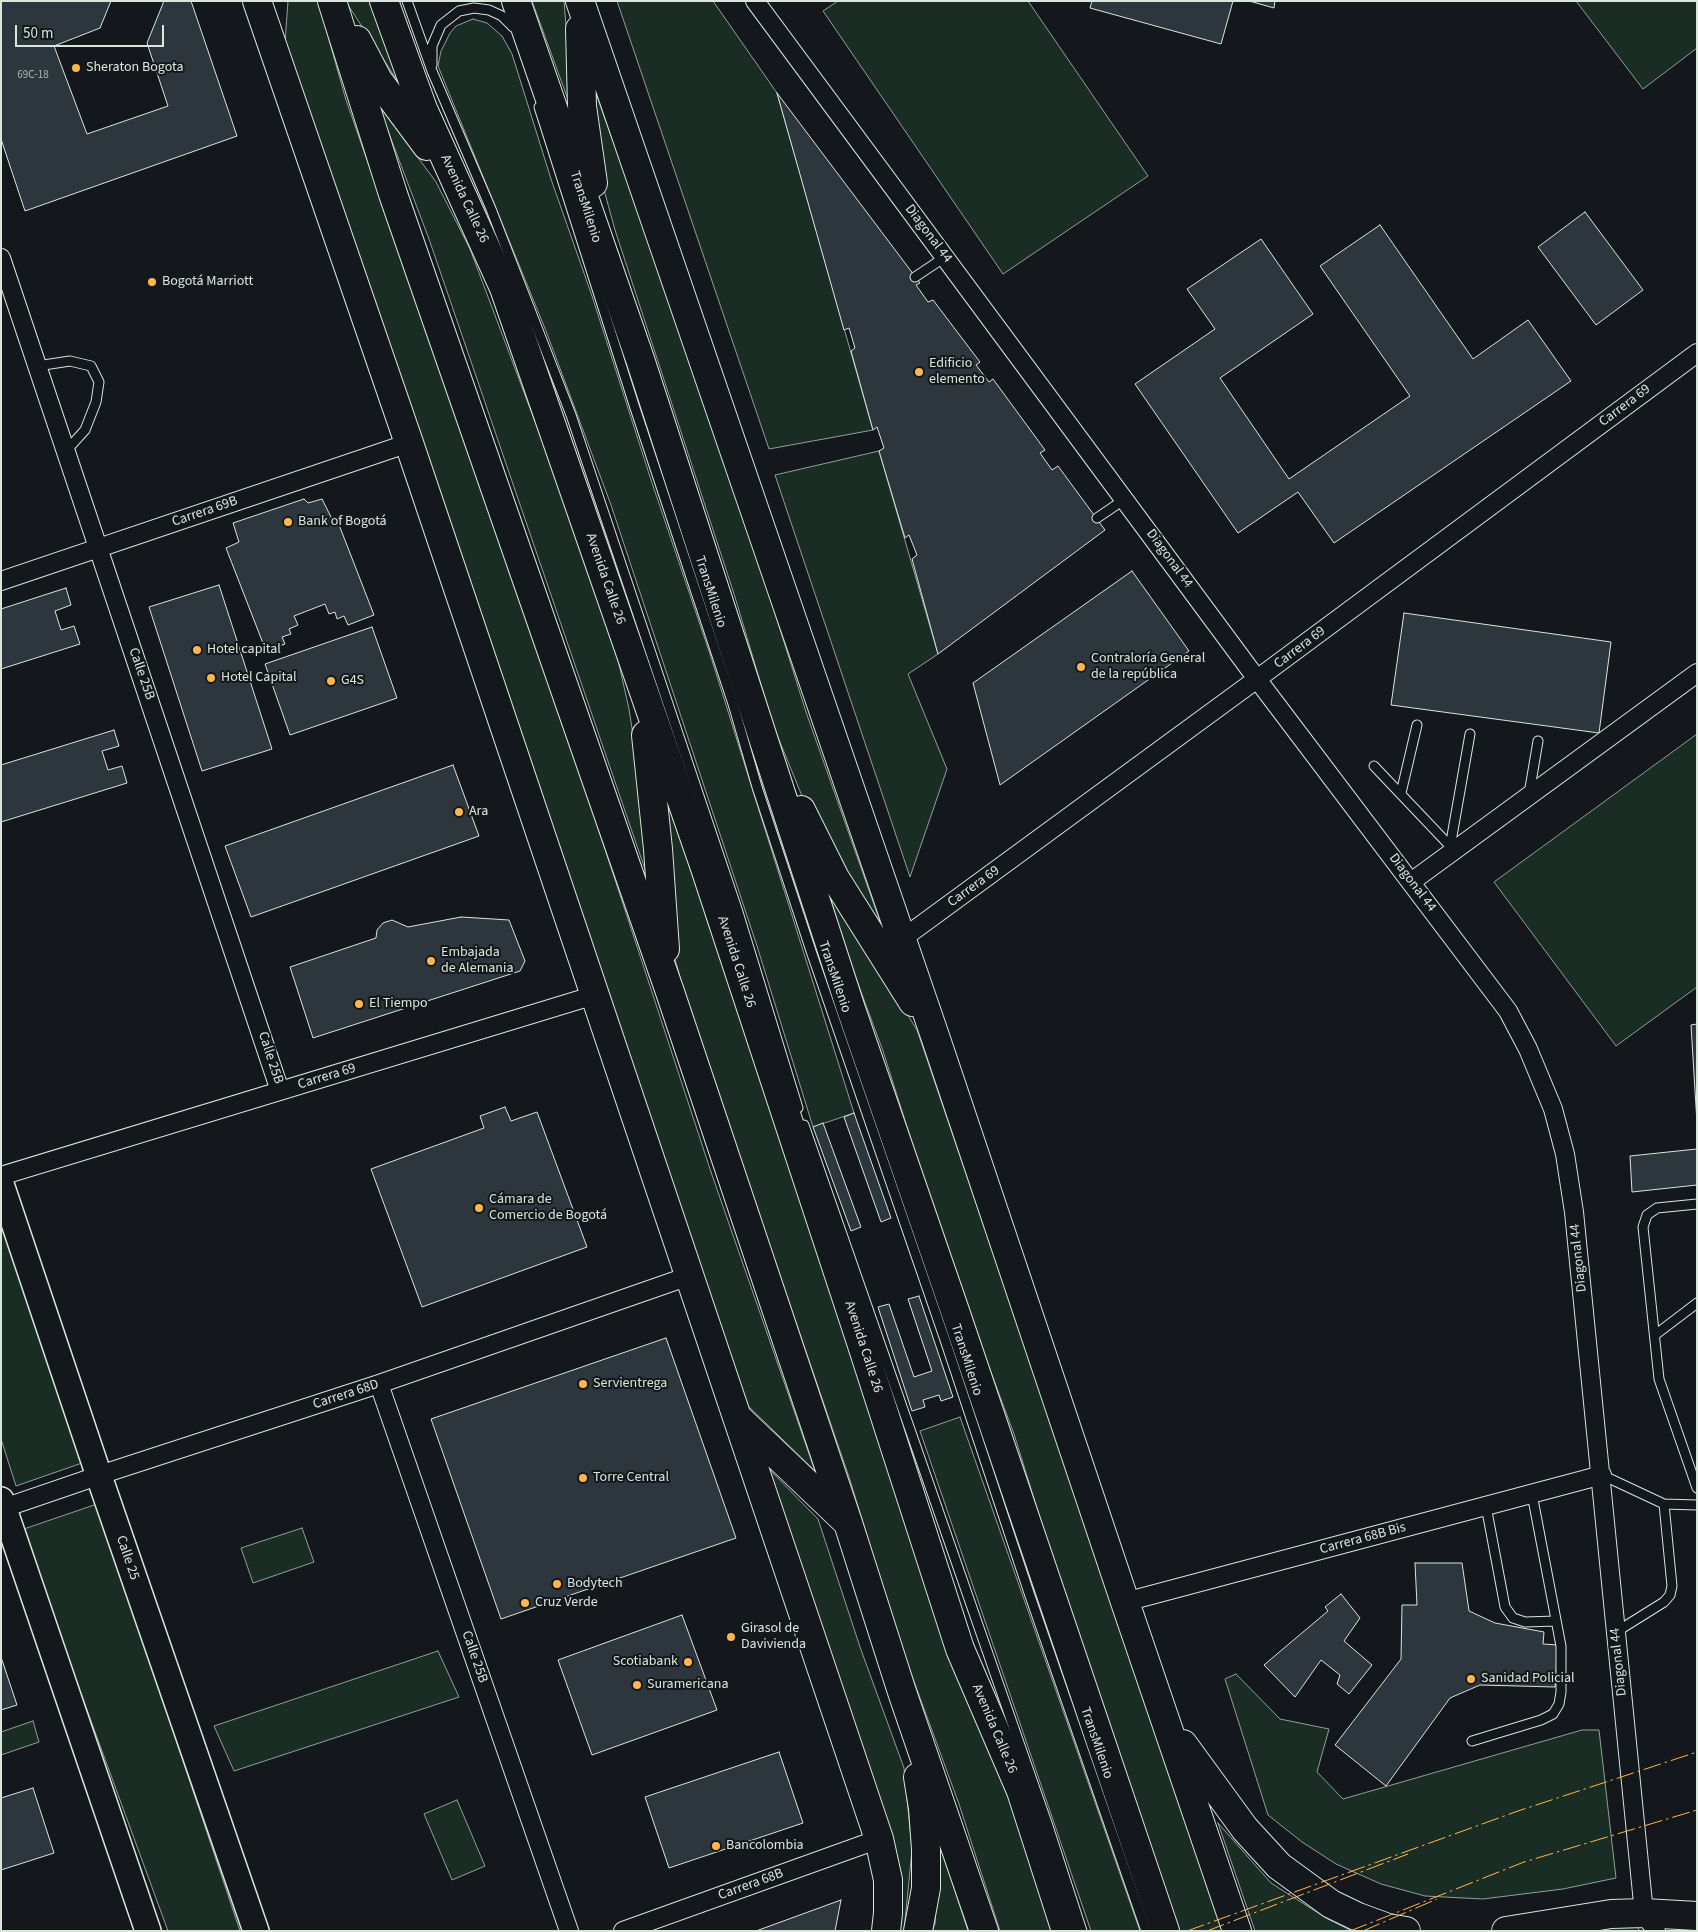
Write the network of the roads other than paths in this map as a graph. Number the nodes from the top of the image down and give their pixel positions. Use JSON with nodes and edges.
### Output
{"nodes":[{"id":1,"x":257,"y":1,"type":"edge"},
{"id":2,"x":273,"y":1,"type":"edge"},
{"id":3,"x":332,"y":1,"type":"edge"},
{"id":4,"x":337,"y":1,"type":"edge"},
{"id":5,"x":384,"y":1,"type":"edge"},
{"id":6,"x":408,"y":1,"type":"edge"},
{"id":7,"x":579,"y":1,"type":"edge"},
{"id":8,"x":755,"y":1,"type":"edge"},
{"id":9,"x":512,"y":13,"type":"edge"},
{"id":10,"x":516,"y":36,"type":"dead end"},
{"id":11,"x":269,"y":38,"type":"junction"},
{"id":12,"x":432,"y":71,"type":"junction"},
{"id":13,"x":534,"y":93,"type":"dead end"},
{"id":14,"x":468,"y":209,"type":"junction"},
{"id":15,"x":946,"y":257,"type":"junction"},
{"id":16,"x":1,"y":258,"type":"edge"},
{"id":17,"x":915,"y":277,"type":"dead end"},
{"id":18,"x":614,"y":282,"type":"junction"},
{"id":19,"x":1697,"y":353,"type":"edge"},
{"id":20,"x":37,"y":366,"type":"junction"},
{"id":21,"x":408,"y":443,"type":"junction"},
{"id":22,"x":66,"y":451,"type":"junction"},
{"id":23,"x":1125,"y":499,"type":"junction"},
{"id":24,"x":1097,"y":518,"type":"dead end"},
{"id":25,"x":99,"y":548,"type":"junction"},
{"id":26,"x":1,"y":581,"type":"edge"},
{"id":27,"x":629,"y":648,"type":"junction"},
{"id":28,"x":1697,"y":673,"type":"edge"},
{"id":29,"x":1257,"y":679,"type":"junction"},
{"id":30,"x":755,"y":712,"type":"junction"},
{"id":31,"x":1417,"y":725,"type":"dead end"},
{"id":32,"x":1470,"y":734,"type":"dead end"},
{"id":33,"x":1538,"y":741,"type":"dead end"},
{"id":34,"x":1374,"y":766,"type":"dead end"},
{"id":35,"x":1400,"y":793,"type":"junction"},
{"id":36,"x":1528,"y":797,"type":"junction"},
{"id":37,"x":1449,"y":851,"type":"junction"},
{"id":38,"x":1411,"y":882,"type":"junction"},
{"id":39,"x":902,"y":940,"type":"junction"},
{"id":40,"x":670,"y":992,"type":"junction"},
{"id":41,"x":595,"y":995,"type":"junction"},
{"id":42,"x":935,"y":1036,"type":"junction"},
{"id":43,"x":280,"y":1091,"type":"junction"},
{"id":44,"x":1,"y":1176,"type":"edge"},
{"id":45,"x":1,"y":1184,"type":"edge"},
{"id":46,"x":1697,"y":1204,"type":"edge"},
{"id":47,"x":689,"y":1276,"type":"junction"},
{"id":48,"x":1697,"y":1303,"type":"edge"},
{"id":49,"x":1655,"y":1335,"type":"junction"},
{"id":50,"x":379,"y":1384,"type":"junction"},
{"id":51,"x":737,"y":1418,"type":"junction"},
{"id":52,"x":1602,"y":1475,"type":"junction"},
{"id":53,"x":99,"y":1476,"type":"junction"},
{"id":54,"x":1697,"y":1488,"type":"edge"},
{"id":55,"x":1532,"y":1494,"type":"junction"},
{"id":56,"x":1664,"y":1504,"type":"junction"},
{"id":57,"x":2,"y":1506,"type":"edge"},
{"id":58,"x":1486,"y":1506,"type":"junction"},
{"id":59,"x":1697,"y":1506,"type":"edge"},
{"id":60,"x":848,"y":1523,"type":"junction"},
{"id":61,"x":1125,"y":1602,"type":"junction"},
{"id":62,"x":1556,"y":1621,"type":"junction"},
{"id":63,"x":1616,"y":1632,"type":"junction"},
{"id":64,"x":902,"y":1692,"type":"junction"},
{"id":65,"x":1166,"y":1721,"type":"junction"},
{"id":66,"x":1472,"y":1740,"type":"dead end"},
{"id":67,"x":879,"y":1839,"type":"junction"},
{"id":68,"x":1697,"y":1916,"type":"edge"},
{"id":69,"x":1650,"y":1922,"type":"edge"},
{"id":70,"x":148,"y":1931,"type":"edge"},
{"id":71,"x":256,"y":1931,"type":"edge"},
{"id":72,"x":569,"y":1931,"type":"edge"},
{"id":73,"x":623,"y":1931,"type":"edge"},
{"id":74,"x":886,"y":1931,"type":"edge"},
{"id":75,"x":918,"y":1931,"type":"edge"},
{"id":76,"x":984,"y":1931,"type":"edge"},
{"id":77,"x":1066,"y":1931,"type":"edge"},
{"id":78,"x":1082,"y":1931,"type":"edge"},
{"id":79,"x":1146,"y":1931,"type":"edge"},
{"id":80,"x":1165,"y":1931,"type":"edge"},
{"id":81,"x":1237,"y":1931,"type":"edge"},
{"id":82,"x":1406,"y":1931,"type":"edge"},
{"id":83,"x":1506,"y":1931,"type":"edge"}],
"edges":[{"from":1,"to":11,"type":"main road"},
{"from":2,"to":11,"type":"main road"},
{"from":3,"to":40,"type":"main road"},
{"from":4,"to":14,"type":"main road"},
{"from":5,"to":14,"type":"main road","name":"Avenida Calle 26"},
{"from":6,"to":12,"type":"lane"},
{"from":7,"to":18,"type":"main road"},
{"from":7,"to":39,"type":"main road"},
{"from":8,"to":15,"type":"street","name":"Diagonal 44"},
{"from":9,"to":10,"type":"lane"},
{"from":9,"to":12,"type":"lane"},
{"from":9,"to":18,"type":"main road"},
{"from":11,"to":21,"type":"main road"},
{"from":12,"to":78,"type":"lane"},
{"from":13,"to":79,"type":"lane","name":"TransMilenio"},
{"from":14,"to":27,"type":"main road","name":"Avenida Calle 26"},
{"from":15,"to":17,"type":"lane"},
{"from":15,"to":23,"type":"street","name":"Diagonal 44"},
{"from":16,"to":20,"type":"street","name":"Calle 25B"},
{"from":18,"to":30,"type":"main road"},
{"from":19,"to":29,"type":"street","name":"Carrera 69"},
{"from":20,"to":22,"type":"street","name":"Calle 25B"},
{"from":20,"to":22,"type":"lane"},
{"from":21,"to":25,"type":"street","name":"Carrera 69B"},
{"from":21,"to":41,"type":"main road"},
{"from":22,"to":25,"type":"street","name":"Calle 25B"},
{"from":23,"to":24,"type":"lane"},
{"from":23,"to":29,"type":"street","name":"Diagonal 44"},
{"from":25,"to":26,"type":"street","name":"Carrera 69B"},
{"from":25,"to":43,"type":"street","name":"Calle 25B"},
{"from":27,"to":40,"type":"main road"},
{"from":27,"to":77,"type":"main road","name":"Avenida Calle 26"},
{"from":28,"to":36,"type":"street"},
{"from":29,"to":38,"type":"street","name":"Diagonal 44"},
{"from":29,"to":39,"type":"street","name":"Carrera 69"},
{"from":30,"to":42,"type":"main road"},
{"from":30,"to":80,"type":"main road"},
{"from":31,"to":35,"type":"lane"},
{"from":32,"to":37,"type":"lane"},
{"from":33,"to":36,"type":"lane"},
{"from":34,"to":35,"type":"lane"},
{"from":35,"to":37,"type":"lane"},
{"from":36,"to":37,"type":"street"},
{"from":37,"to":38,"type":"street"},
{"from":38,"to":52,"type":"street","name":"Diagonal 44"},
{"from":39,"to":42,"type":"main road"},
{"from":40,"to":60,"type":"main road"},
{"from":41,"to":43,"type":"street","name":"Carrera 69"},
{"from":41,"to":47,"type":"main road"},
{"from":42,"to":61,"type":"main road"},
{"from":43,"to":44,"type":"street","name":"Carrera 69"},
{"from":45,"to":53,"type":"street","name":"Calle 25"},
{"from":46,"to":49,"type":"lane"},
{"from":47,"to":50,"type":"street","name":"Carrera 68D"},
{"from":47,"to":51,"type":"main road"},
{"from":48,"to":49,"type":"lane"},
{"from":49,"to":54,"type":"lane"},
{"from":50,"to":53,"type":"street","name":"Carrera 68D"},
{"from":50,"to":72,"type":"street","name":"Calle 25B"},
{"from":51,"to":60,"type":"main road"},
{"from":51,"to":67,"type":"main road"},
{"from":52,"to":55,"type":"street","name":"Carrera 68B Bis"},
{"from":52,"to":56,"type":"lane"},
{"from":52,"to":63,"type":"street","name":"Diagonal 44"},
{"from":53,"to":57,"type":"street","name":"Carrera 68D"},
{"from":53,"to":71,"type":"street","name":"Calle 25"},
{"from":55,"to":58,"type":"street","name":"Carrera 68B Bis"},
{"from":55,"to":62,"type":"lane"},
{"from":56,"to":59,"type":"lane"},
{"from":56,"to":63,"type":"lane"},
{"from":57,"to":70,"type":"street"},
{"from":58,"to":61,"type":"street","name":"Carrera 68B Bis"},
{"from":58,"to":62,"type":"lane"},
{"from":60,"to":64,"type":"main road"},
{"from":61,"to":65,"type":"main road"},
{"from":62,"to":66,"type":"lane"},
{"from":63,"to":69,"type":"street","name":"Diagonal 44"},
{"from":64,"to":75,"type":"main road"},
{"from":64,"to":76,"type":"main road"},
{"from":65,"to":81,"type":"main road"},
{"from":65,"to":82,"type":"main road"},
{"from":67,"to":73,"type":"street","name":"Carrera 68B"},
{"from":67,"to":74,"type":"main road"},
{"from":68,"to":69,"type":"main road"},
{"from":69,"to":83,"type":"main road"}]}
